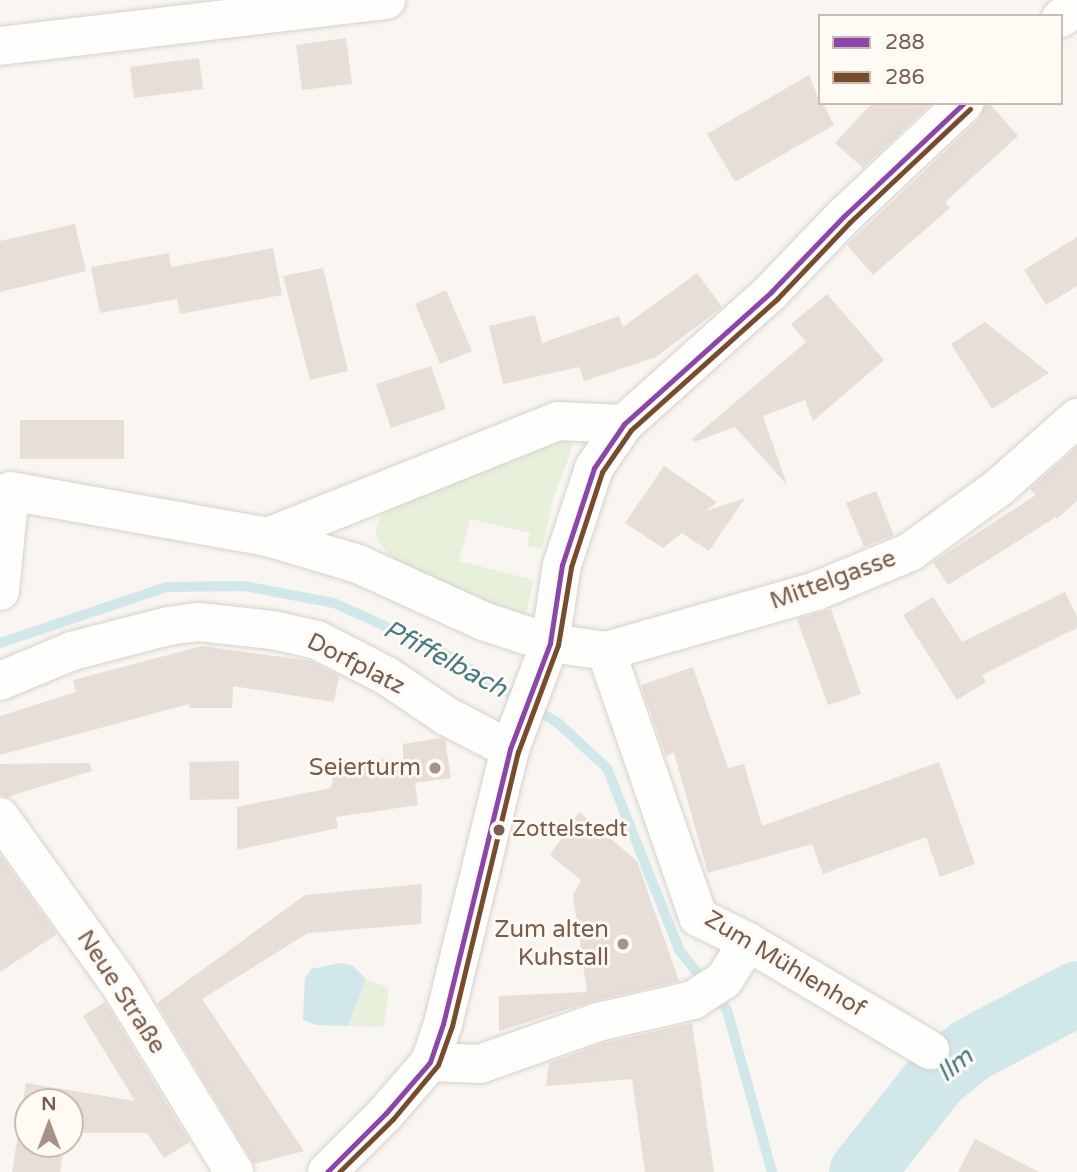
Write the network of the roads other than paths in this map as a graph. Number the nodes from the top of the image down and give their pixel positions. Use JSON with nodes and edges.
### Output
{"nodes":[{"id":1,"x":386,"y":0,"type":"edge"},
{"id":2,"x":0,"y":46,"type":"edge"},
{"id":3,"x":962,"y":105,"type":"edge"},
{"id":4,"x":1077,"y":418,"type":"edge"},
{"id":5,"x":624,"y":424,"type":"junction"},
{"id":6,"x":5,"y":490,"type":"edge"},
{"id":7,"x":268,"y":537,"type":"junction"},
{"id":8,"x":0,"y":591,"type":"edge"},
{"id":9,"x":550,"y":643,"type":"junction"},
{"id":10,"x":606,"y":652,"type":"junction"},
{"id":11,"x":0,"y":681,"type":"edge"},
{"id":12,"x":519,"y":722,"type":"junction"},
{"id":13,"x":0,"y":817,"type":"edge"},
{"id":14,"x":748,"y":942,"type":"junction"},
{"id":15,"x":930,"y":1050,"type":"dead end"},
{"id":16,"x":430,"y":1062,"type":"junction"},
{"id":17,"x":234,"y":1172,"type":"edge"},
{"id":18,"x":327,"y":1172,"type":"edge"}],
"edges":[{"from":1,"to":2,"type":"street"},
{"from":3,"to":5,"type":"street"},
{"from":4,"to":10,"type":"street","name":"Mittelgasse"},
{"from":5,"to":7,"type":"street"},
{"from":5,"to":9,"type":"street"},
{"from":6,"to":7,"type":"street"},
{"from":6,"to":8,"type":"street"},
{"from":7,"to":9,"type":"street"},
{"from":9,"to":10,"type":"street","name":"Mittelgasse"},
{"from":9,"to":12,"type":"street"},
{"from":10,"to":14,"type":"street","name":"Zum Mühlenhof"},
{"from":11,"to":12,"type":"street","name":"Dorfplatz"},
{"from":12,"to":16,"type":"street"},
{"from":13,"to":17,"type":"street","name":"Neue Straße"},
{"from":14,"to":15,"type":"street","name":"Zum Mühlenhof"},
{"from":14,"to":16,"type":"street"},
{"from":16,"to":18,"type":"street"}]}
